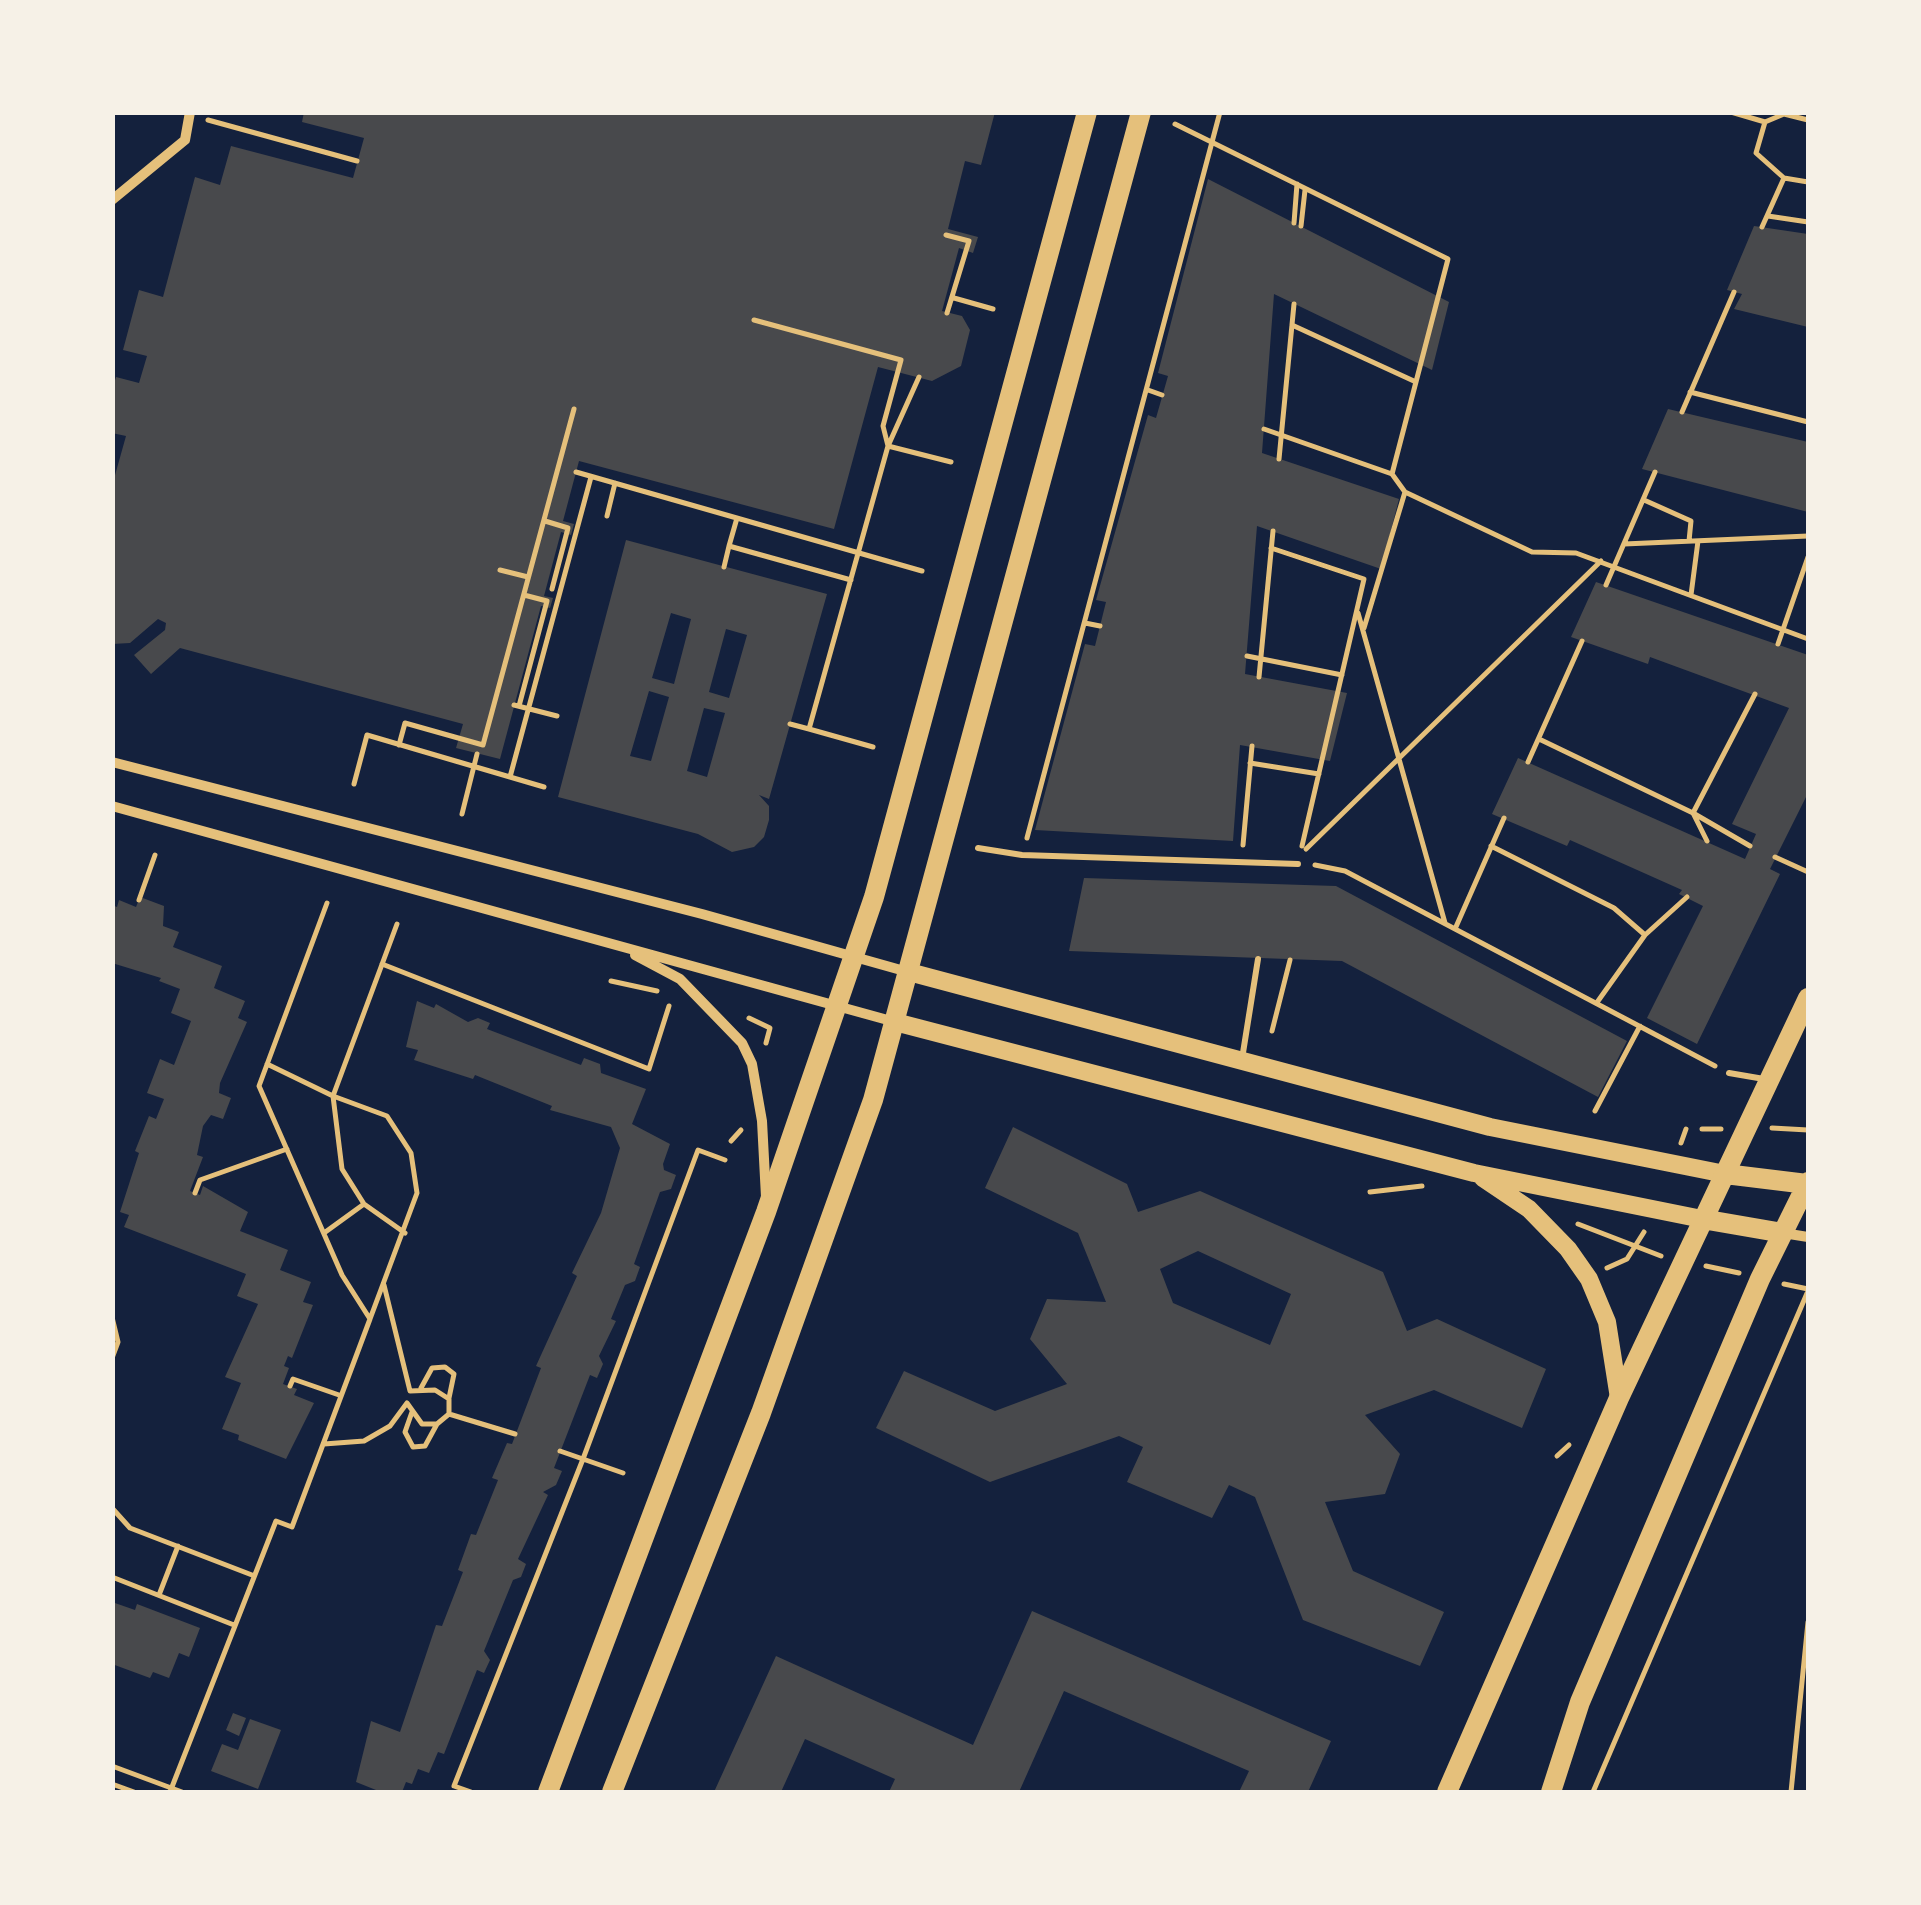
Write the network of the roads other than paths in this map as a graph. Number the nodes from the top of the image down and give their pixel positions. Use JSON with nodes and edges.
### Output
{"nodes":[{"id":1,"x":1087,"y":112,"type":"edge"},
{"id":2,"x":1141,"y":112,"type":"edge"},
{"id":3,"x":190,"y":114,"type":"edge"},
{"id":4,"x":112,"y":200,"type":"edge"},
{"id":5,"x":112,"y":762,"type":"edge"},
{"id":6,"x":112,"y":806,"type":"edge"},
{"id":7,"x":978,"y":848,"type":"dead end"},
{"id":8,"x":1298,"y":864,"type":"road end"},
{"id":9,"x":616,"y":946,"type":"junction"},
{"id":10,"x":853,"y":957,"type":"junction"},
{"id":11,"x":1258,"y":959,"type":"dead end"},
{"id":12,"x":908,"y":972,"type":"junction"},
{"id":13,"x":1808,"y":998,"type":"edge"},
{"id":14,"x":836,"y":1006,"type":"junction"},
{"id":15,"x":895,"y":1022,"type":"junction"},
{"id":16,"x":1242,"y":1060,"type":"junction"},
{"id":17,"x":1729,"y":1073,"type":"road end"},
{"id":18,"x":1770,"y":1080,"type":"junction"},
{"id":19,"x":1474,"y":1172,"type":"junction"},
{"id":20,"x":1725,"y":1174,"type":"junction"},
{"id":21,"x":1808,"y":1184,"type":"edge"},
{"id":22,"x":766,"y":1212,"type":"junction"},
{"id":23,"x":1702,"y":1219,"type":"junction"},
{"id":24,"x":1784,"y":1233,"type":"junction"},
{"id":25,"x":1808,"y":1237,"type":"edge"},
{"id":26,"x":1619,"y":1398,"type":"junction"},
{"id":27,"x":548,"y":1792,"type":"edge"},
{"id":28,"x":612,"y":1792,"type":"edge"},
{"id":29,"x":1447,"y":1792,"type":"edge"},
{"id":30,"x":1551,"y":1792,"type":"edge"}],
"edges":[{"from":1,"to":10,"type":"main road"},
{"from":2,"to":12,"type":"main road"},
{"from":3,"to":4,"type":"street"},
{"from":5,"to":10,"type":"street"},
{"from":6,"to":9,"type":"street"},
{"from":7,"to":8,"type":"lane"},
{"from":9,"to":14,"type":"street"},
{"from":9,"to":22,"type":"street"},
{"from":10,"to":12,"type":"street"},
{"from":10,"to":14,"type":"main road"},
{"from":11,"to":16,"type":"lane"},
{"from":12,"to":15,"type":"main road"},
{"from":12,"to":16,"type":"street"},
{"from":13,"to":18,"type":"main road"},
{"from":14,"to":15,"type":"street"},
{"from":14,"to":22,"type":"main road"},
{"from":15,"to":19,"type":"street"},
{"from":15,"to":28,"type":"main road"},
{"from":16,"to":20,"type":"street"},
{"from":17,"to":18,"type":"lane"},
{"from":18,"to":20,"type":"main road"},
{"from":19,"to":23,"type":"street"},
{"from":19,"to":26,"type":"street"},
{"from":20,"to":21,"type":"main road"},
{"from":20,"to":23,"type":"main road"},
{"from":21,"to":24,"type":"main road"},
{"from":22,"to":27,"type":"main road"},
{"from":23,"to":24,"type":"main road"},
{"from":23,"to":26,"type":"main road"},
{"from":24,"to":25,"type":"street"},
{"from":24,"to":30,"type":"main road"},
{"from":26,"to":29,"type":"main road"}]}
